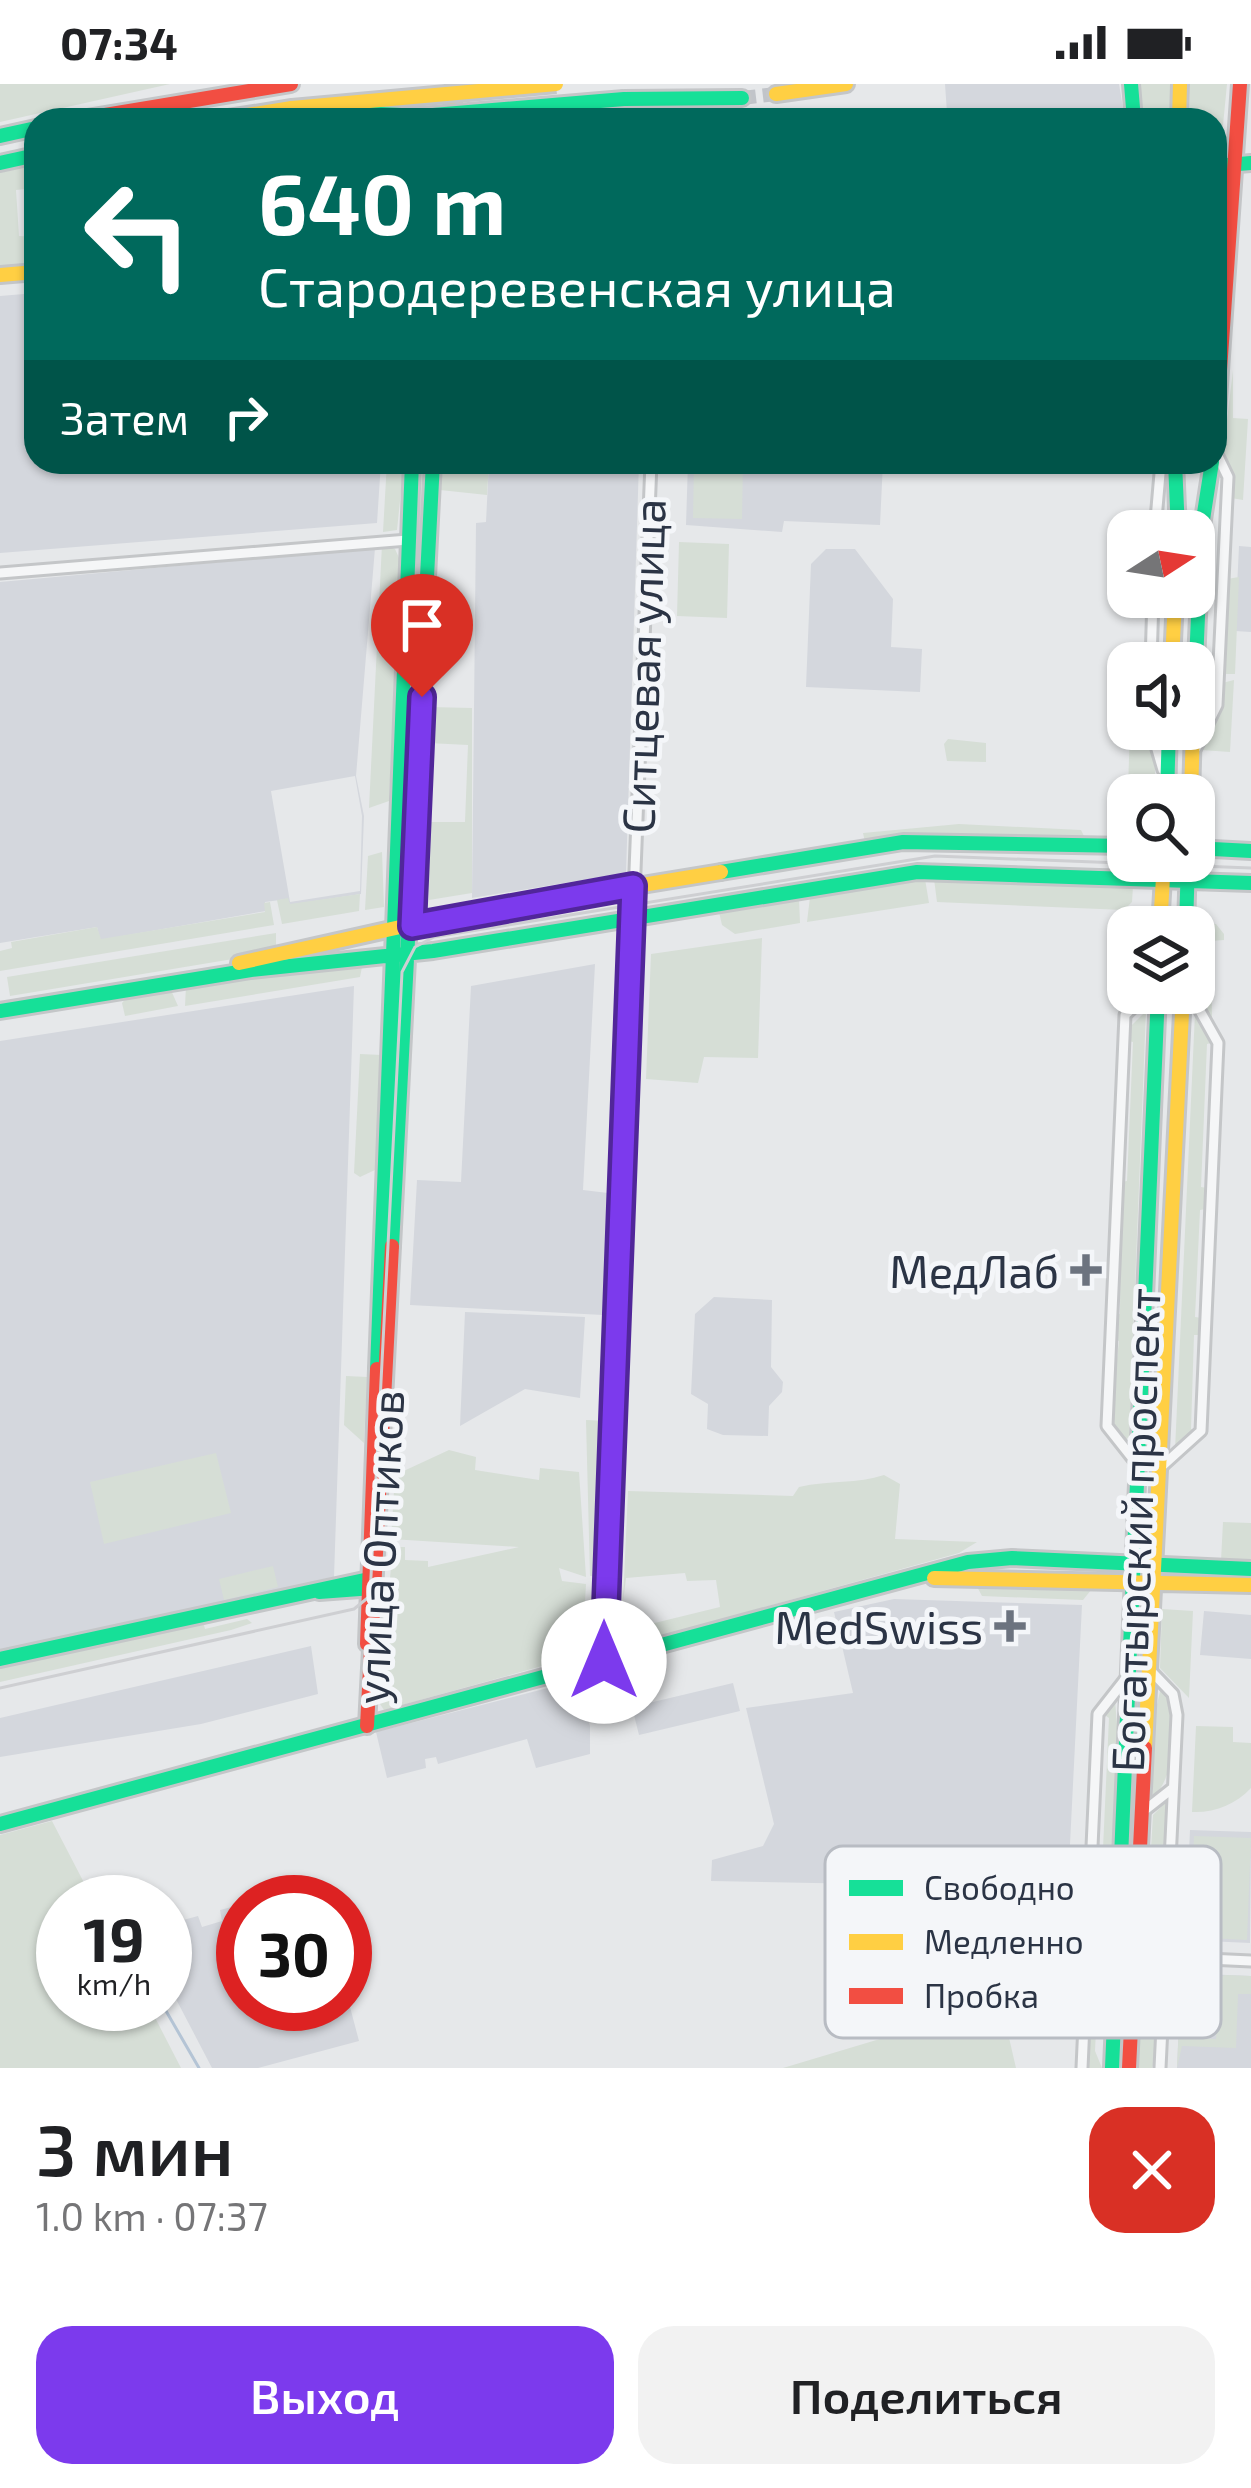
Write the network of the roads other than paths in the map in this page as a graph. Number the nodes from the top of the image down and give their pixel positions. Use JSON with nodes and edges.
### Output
{"nodes":[{"id":1,"x":291,"y":84,"type":"edge"},
{"id":2,"x":556,"y":84,"type":"edge"},
{"id":3,"x":846,"y":84,"type":"edge"},
{"id":4,"x":1240,"y":84,"type":"edge"},
{"id":5,"x":776,"y":94,"type":"dead end"},
{"id":6,"x":742,"y":98,"type":"tunnel mouth"},
{"id":7,"x":147,"y":108,"type":"edge"},
{"id":8,"x":292,"y":108,"type":"edge"},
{"id":9,"x":470,"y":108,"type":"edge"},
{"id":10,"x":1251,"y":160,"type":"edge"},
{"id":11,"x":1227,"y":162,"type":"edge"},
{"id":12,"x":1232,"y":162,"type":"junction"},
{"id":13,"x":1227,"y":267,"type":"edge"},
{"id":14,"x":411,"y":474,"type":"edge"},
{"id":15,"x":432,"y":474,"type":"edge"},
{"id":16,"x":650,"y":474,"type":"edge"},
{"id":17,"x":1160,"y":474,"type":"edge"},
{"id":18,"x":1176,"y":474,"type":"edge"},
{"id":19,"x":1210,"y":474,"type":"edge"},
{"id":20,"x":1227,"y":474,"type":"edge"},
{"id":21,"x":1157,"y":510,"type":"edge"},
{"id":22,"x":1177,"y":510,"type":"edge"},
{"id":23,"x":408,"y":540,"type":"junction"},
{"id":24,"x":0,"y":573,"type":"edge"},
{"id":25,"x":1197,"y":642,"type":"edge"},
{"id":26,"x":1192,"y":750,"type":"edge"},
{"id":27,"x":1192,"y":758,"type":"junction"},
{"id":28,"x":1192,"y":774,"type":"edge"},
{"id":29,"x":1107,"y":845,"type":"edge"},
{"id":30,"x":1215,"y":849,"type":"edge"},
{"id":31,"x":1251,"y":851,"type":"edge"},
{"id":32,"x":1107,"y":877,"type":"edge"},
{"id":33,"x":1215,"y":881,"type":"edge"},
{"id":34,"x":1251,"y":883,"type":"edge"},
{"id":35,"x":633,"y":886,"type":"junction"},
{"id":36,"x":632,"y":918,"type":"junction"},
{"id":37,"x":412,"y":926,"type":"junction"},
{"id":38,"x":392,"y":932,"type":"junction"},
{"id":39,"x":392,"y":952,"type":"junction"},
{"id":40,"x":409,"y":952,"type":"junction"},
{"id":41,"x":0,"y":1007,"type":"edge"},
{"id":42,"x":1126,"y":1014,"type":"edge"},
{"id":43,"x":1157,"y":1014,"type":"edge"},
{"id":44,"x":1185,"y":1014,"type":"edge"},
{"id":45,"x":1199,"y":1014,"type":"edge"},
{"id":46,"x":1137,"y":1465,"type":"junction"},
{"id":47,"x":1159,"y":1469,"type":"junction"},
{"id":48,"x":1251,"y":1569,"type":"edge"},
{"id":49,"x":1132,"y":1571,"type":"junction"},
{"id":50,"x":1154,"y":1572,"type":"junction"},
{"id":51,"x":899,"y":1582,"type":"junction"},
{"id":52,"x":370,"y":1585,"type":"junction"},
{"id":53,"x":1251,"y":1585,"type":"edge"},
{"id":54,"x":0,"y":1658,"type":"edge"},
{"id":55,"x":604,"y":1661,"type":"junction"},
{"id":56,"x":1149,"y":1669,"type":"junction"},
{"id":57,"x":1127,"y":1677,"type":"junction"},
{"id":58,"x":368,"y":1726,"type":"junction"},
{"id":59,"x":1173,"y":1788,"type":"junction"},
{"id":60,"x":1140,"y":1814,"type":"junction"},
{"id":61,"x":0,"y":1824,"type":"edge"},
{"id":62,"x":1092,"y":1846,"type":"edge"},
{"id":63,"x":1121,"y":1846,"type":"edge"},
{"id":64,"x":1139,"y":1846,"type":"edge"},
{"id":65,"x":1170,"y":1846,"type":"edge"},
{"id":66,"x":1221,"y":1960,"type":"edge"},
{"id":67,"x":1251,"y":1961,"type":"edge"},
{"id":68,"x":1083,"y":2038,"type":"edge"},
{"id":69,"x":1113,"y":2038,"type":"edge"},
{"id":70,"x":1130,"y":2038,"type":"edge"},
{"id":71,"x":1161,"y":2038,"type":"edge"},
{"id":72,"x":1082,"y":2068,"type":"edge"},
{"id":73,"x":1112,"y":2068,"type":"edge"},
{"id":74,"x":1129,"y":2068,"type":"edge"},
{"id":75,"x":1160,"y":2068,"type":"edge"}],
"edges":[{"from":1,"to":7,"type":"main road"},
{"from":2,"to":8,"type":"main road","bridge":true},
{"from":3,"to":5,"type":"main road"},
{"from":4,"to":12,"type":"main road"},
{"from":6,"to":9,"type":"main road","bridge":true},
{"from":10,"to":12,"type":"main road"},
{"from":11,"to":12,"type":"main road"},
{"from":12,"to":13,"type":"main road"},
{"from":14,"to":23,"type":"main road","name":"улица Оптиков"},
{"from":15,"to":37,"type":"main road","name":"улица Оптиков"},
{"from":16,"to":35,"type":"street","name":"Ситцевая улица"},
{"from":17,"to":21,"type":"street"},
{"from":18,"to":22,"type":"main road"},
{"from":19,"to":25,"type":"main road"},
{"from":20,"to":27,"type":"street"},
{"from":23,"to":24,"type":"street"},
{"from":23,"to":38,"type":"main road","name":"улица Оптиков"},
{"from":26,"to":27,"type":"main road"},
{"from":27,"to":28,"type":"main road"},
{"from":29,"to":35,"type":"main road"},
{"from":30,"to":31,"type":"main road"},
{"from":32,"to":36,"type":"main road"},
{"from":33,"to":34,"type":"main road"},
{"from":35,"to":36,"type":"street","name":"Ситцевая улица"},
{"from":35,"to":37,"type":"main road"},
{"from":36,"to":40,"type":"main road"},
{"from":36,"to":55,"type":"street","name":"Ситцевая улица"},
{"from":37,"to":38,"type":"main road"},
{"from":37,"to":40,"type":"main road","name":"улица Оптиков"},
{"from":38,"to":39,"type":"main road","name":"улица Оптиков"},
{"from":38,"to":41,"type":"main road"},
{"from":39,"to":40,"type":"main road"},
{"from":39,"to":41,"type":"main road"},
{"from":39,"to":52,"type":"main road","name":"улица Оптиков"},
{"from":40,"to":52,"type":"main road","name":"улица Оптиков"},
{"from":42,"to":46,"type":"street"},
{"from":43,"to":46,"type":"main road","name":"Богатырский проспект"},
{"from":44,"to":47,"type":"main road","name":"Богатырский проспект"},
{"from":45,"to":47,"type":"street"},
{"from":46,"to":49,"type":"main road","name":"Богатырский проспект"},
{"from":47,"to":50,"type":"main road","name":"Богатырский проспект"},
{"from":48,"to":50,"type":"main road"},
{"from":49,"to":50,"type":"main road"},
{"from":49,"to":51,"type":"main road"},
{"from":49,"to":51,"type":"main road"},
{"from":49,"to":57,"type":"main road","name":"Богатырский проспект"},
{"from":50,"to":53,"type":"main road"},
{"from":50,"to":56,"type":"main road","name":"Богатырский проспект"},
{"from":51,"to":55,"type":"main road"},
{"from":52,"to":54,"type":"main road"},
{"from":52,"to":58,"type":"main road","name":"улица Оптиков"},
{"from":55,"to":58,"type":"main road"},
{"from":56,"to":59,"type":"street"},
{"from":56,"to":60,"type":"main road","name":"Богатырский проспект"},
{"from":57,"to":62,"type":"street"},
{"from":57,"to":63,"type":"main road","name":"Богатырский проспект"},
{"from":58,"to":61,"type":"main road"},
{"from":59,"to":60,"type":"street","name":"Богатырский проспект"},
{"from":59,"to":65,"type":"street"},
{"from":60,"to":64,"type":"main road","name":"Богатырский проспект"},
{"from":66,"to":67,"type":"street"},
{"from":68,"to":72,"type":"street"},
{"from":69,"to":73,"type":"main road","name":"Богатырский проспект"},
{"from":70,"to":74,"type":"main road","name":"Богатырский проспект"},
{"from":71,"to":75,"type":"street"}]}
